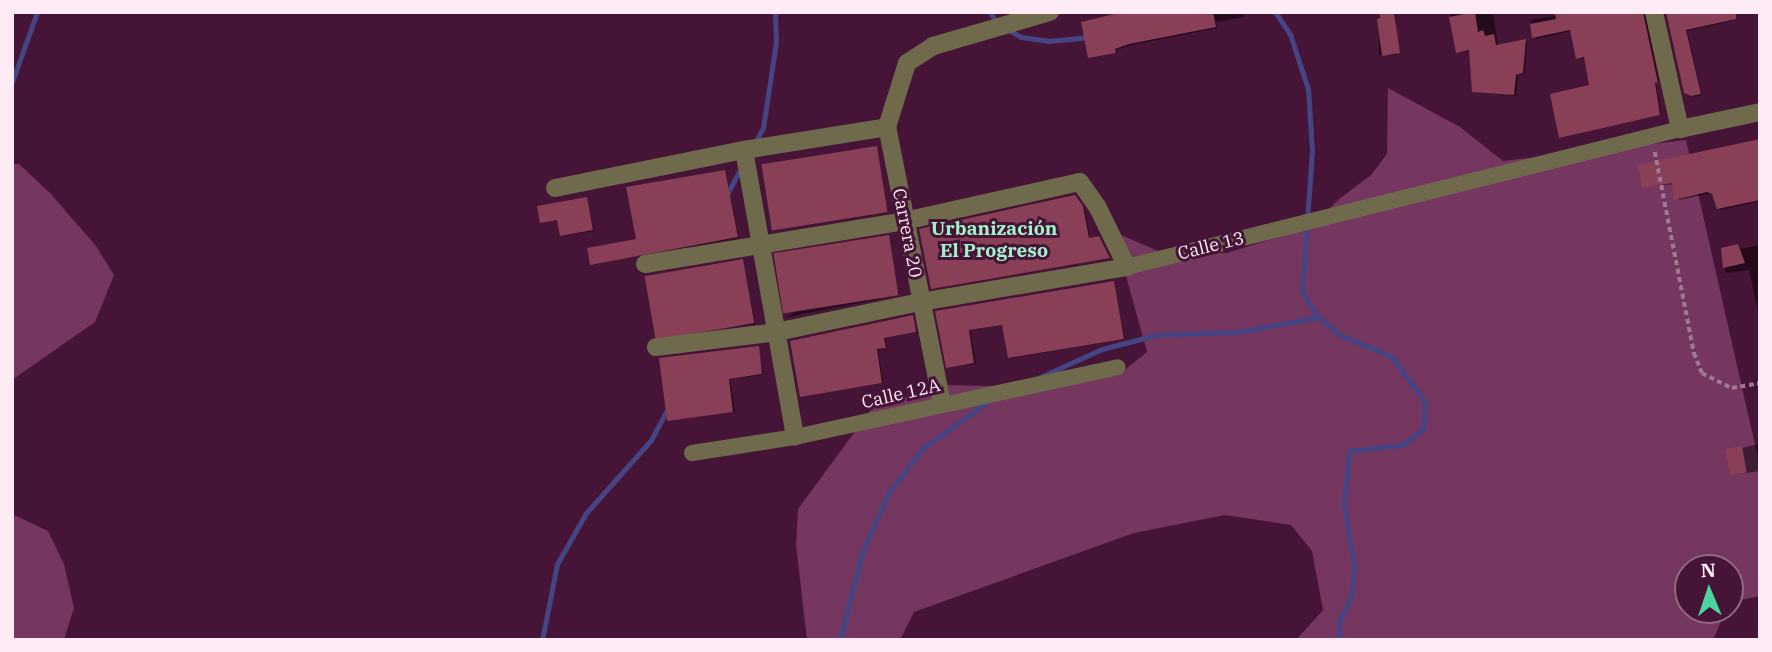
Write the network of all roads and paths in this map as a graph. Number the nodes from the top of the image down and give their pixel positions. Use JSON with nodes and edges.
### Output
{"nodes":[{"id":1,"x":1050,"y":12,"type":"edge"},
{"id":2,"x":1654,"y":12,"type":"edge"},
{"id":3,"x":1760,"y":112,"type":"edge"},
{"id":4,"x":887,"y":127,"type":"junction"},
{"id":5,"x":1679,"y":129,"type":"junction"},
{"id":6,"x":1652,"y":136,"type":"junction"},
{"id":7,"x":744,"y":150,"type":"junction"},
{"id":8,"x":555,"y":188,"type":"dead end"},
{"id":9,"x":904,"y":221,"type":"junction"},
{"id":10,"x":761,"y":246,"type":"junction"},
{"id":11,"x":645,"y":264,"type":"dead end"},
{"id":12,"x":1127,"y":267,"type":"junction"},
{"id":13,"x":920,"y":302,"type":"junction"},
{"id":14,"x":777,"y":332,"type":"junction"},
{"id":15,"x":656,"y":347,"type":"dead end"},
{"id":16,"x":1118,"y":368,"type":"dead end"},
{"id":17,"x":1760,"y":383,"type":"edge"},
{"id":18,"x":942,"y":404,"type":"junction"},
{"id":19,"x":795,"y":437,"type":"junction"},
{"id":20,"x":692,"y":453,"type":"dead end"}],
"edges":[{"from":1,"to":4,"type":"street","name":"Carrera 20"},
{"from":2,"to":5,"type":"street"},
{"from":3,"to":5,"type":"street","name":"Calle 13"},
{"from":4,"to":7,"type":"street"},
{"from":4,"to":9,"type":"street","name":"Carrera 20"},
{"from":5,"to":6,"type":"street","name":"Calle 13"},
{"from":6,"to":12,"type":"street","name":"Calle 13"},
{"from":6,"to":17,"type":"path"},
{"from":7,"to":8,"type":"street"},
{"from":7,"to":10,"type":"street"},
{"from":9,"to":10,"type":"street"},
{"from":9,"to":12,"type":"street"},
{"from":9,"to":13,"type":"street","name":"Carrera 20"},
{"from":10,"to":11,"type":"street"},
{"from":10,"to":14,"type":"street"},
{"from":12,"to":13,"type":"street","name":"Calle 13"},
{"from":13,"to":14,"type":"street","name":"Calle 13"},
{"from":13,"to":18,"type":"street","name":"Carrera 20"},
{"from":14,"to":15,"type":"street","name":"Calle 13"},
{"from":14,"to":19,"type":"street"},
{"from":16,"to":18,"type":"street","name":"Calle 12A"},
{"from":18,"to":19,"type":"street","name":"Calle 12A"},
{"from":19,"to":20,"type":"street","name":"Calle 12A"}]}
